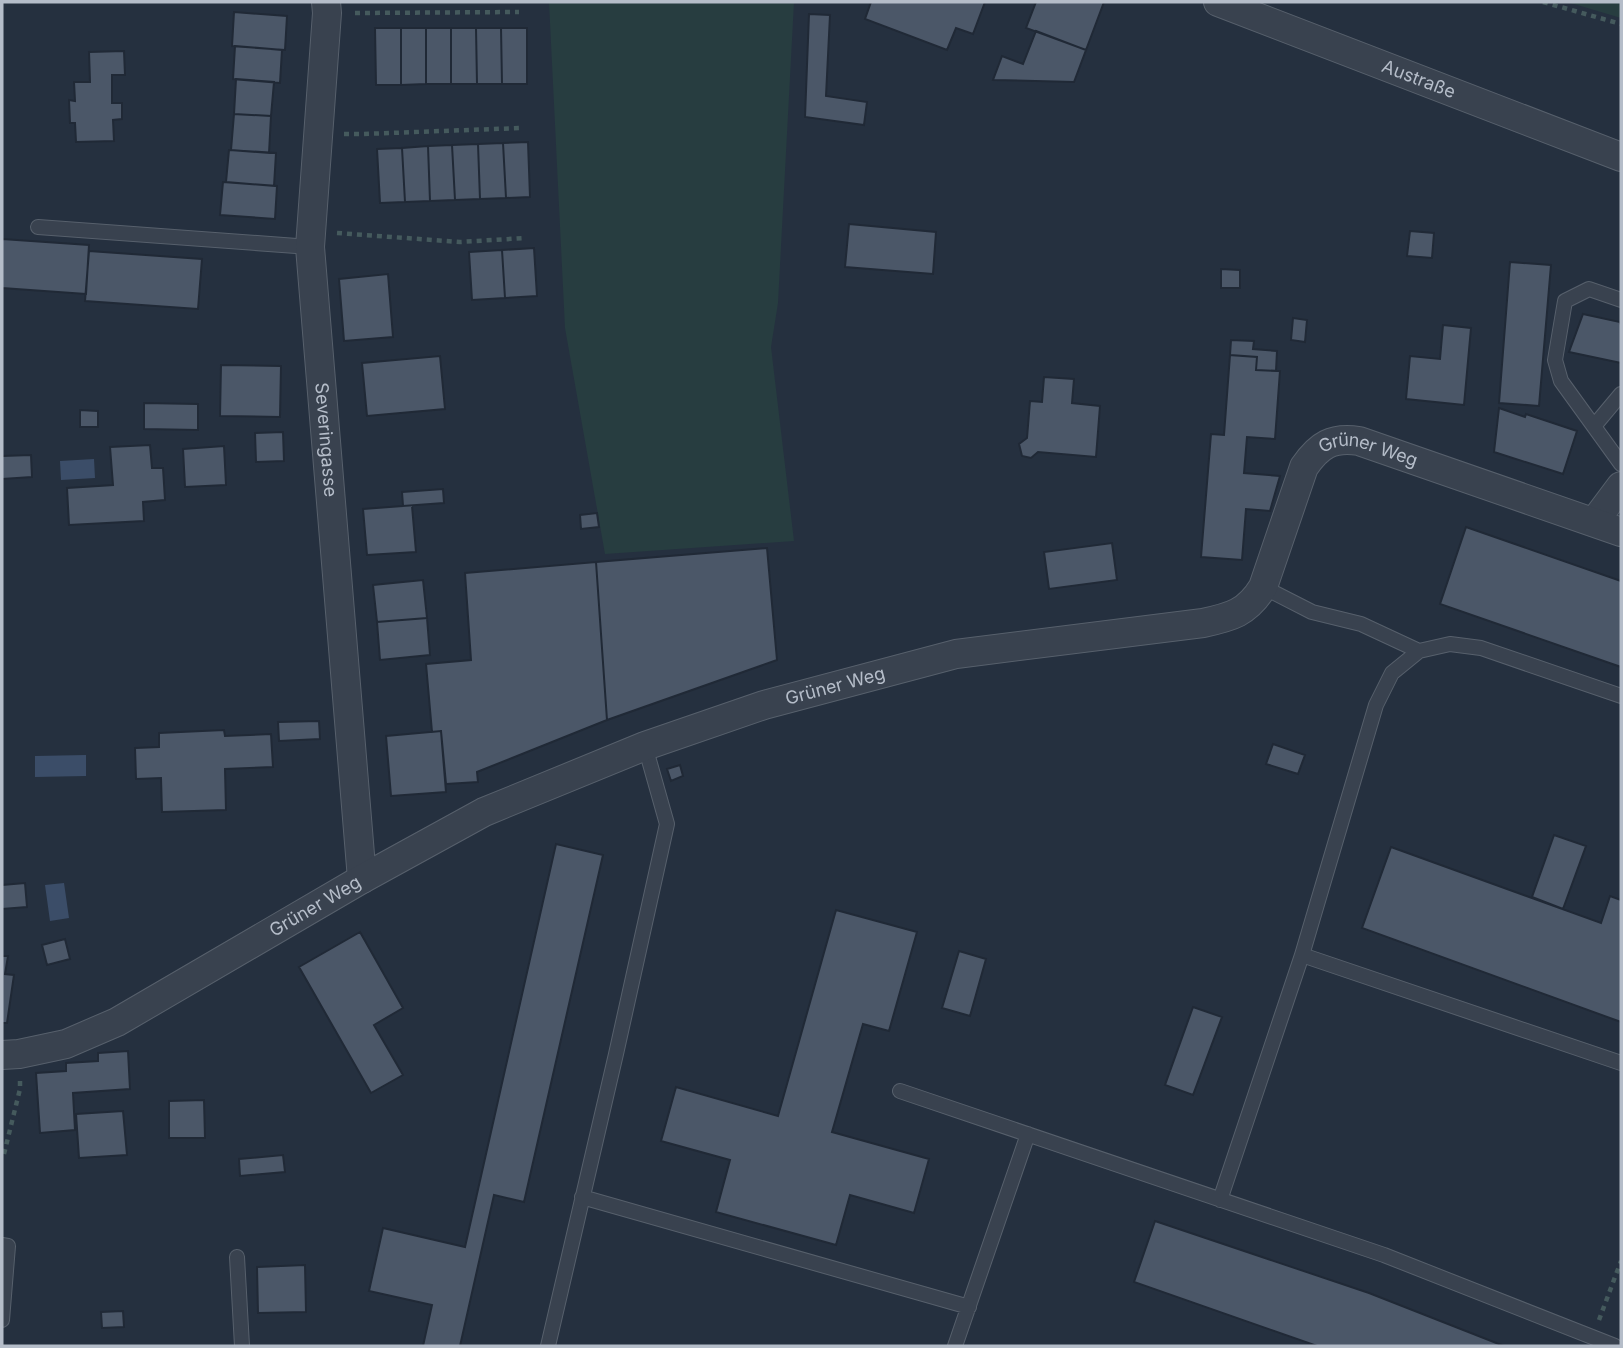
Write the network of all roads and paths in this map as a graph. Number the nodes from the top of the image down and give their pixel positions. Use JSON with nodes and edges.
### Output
{"nodes":[{"id":1,"x":1218,"y":2,"type":"edge"},
{"id":2,"x":1543,"y":2,"type":"edge"},
{"id":3,"x":326,"y":7,"type":"edge"},
{"id":4,"x":519,"y":12,"type":"dead end"},
{"id":5,"x":1621,"y":24,"type":"edge"},
{"id":6,"x":521,"y":128,"type":"dead end"},
{"id":7,"x":318,"y":133,"type":"junction"},
{"id":8,"x":1621,"y":157,"type":"edge"},
{"id":9,"x":38,"y":227,"type":"dead end"},
{"id":10,"x":311,"y":239,"type":"junction"},
{"id":11,"x":525,"y":239,"type":"dead end"},
{"id":12,"x":1621,"y":300,"type":"edge"},
{"id":13,"x":1621,"y":394,"type":"edge"},
{"id":14,"x":1595,"y":425,"type":"junction"},
{"id":15,"x":1621,"y":464,"type":"edge"},
{"id":16,"x":1621,"y":486,"type":"edge"},
{"id":17,"x":1594,"y":522,"type":"junction"},
{"id":18,"x":1621,"y":532,"type":"edge"},
{"id":19,"x":1263,"y":587,"type":"junction"},
{"id":20,"x":1419,"y":651,"type":"junction"},
{"id":21,"x":1621,"y":696,"type":"edge"},
{"id":22,"x":645,"y":746,"type":"junction"},
{"id":23,"x":362,"y":879,"type":"junction"},
{"id":24,"x":1302,"y":955,"type":"junction"},
{"id":25,"x":2,"y":1055,"type":"edge"},
{"id":26,"x":1621,"y":1063,"type":"edge"},
{"id":27,"x":20,"y":1079,"type":"dead end"},
{"id":28,"x":900,"y":1091,"type":"dead end"},
{"id":29,"x":1028,"y":1134,"type":"junction"},
{"id":30,"x":4,"y":1154,"type":"dead end"},
{"id":31,"x":582,"y":1197,"type":"junction"},
{"id":32,"x":1220,"y":1199,"type":"junction"},
{"id":33,"x":2,"y":1245,"type":"edge"},
{"id":34,"x":237,"y":1257,"type":"dead end"},
{"id":35,"x":1621,"y":1261,"type":"edge"},
{"id":36,"x":969,"y":1307,"type":"junction"},
{"id":37,"x":2,"y":1320,"type":"edge"},
{"id":38,"x":1593,"y":1337,"type":"junction"},
{"id":39,"x":242,"y":1346,"type":"edge"},
{"id":40,"x":548,"y":1346,"type":"edge"},
{"id":41,"x":955,"y":1346,"type":"edge"},
{"id":42,"x":1615,"y":1346,"type":"edge"}],
"edges":[{"from":1,"to":8,"type":"street","name":"Austraße"},
{"from":2,"to":5,"type":"path"},
{"from":3,"to":4,"type":"path"},
{"from":3,"to":7,"type":"street","name":"Severingasse"},
{"from":6,"to":7,"type":"path"},
{"from":7,"to":10,"type":"street","name":"Severingasse"},
{"from":9,"to":10,"type":"lane"},
{"from":10,"to":11,"type":"path"},
{"from":10,"to":23,"type":"street","name":"Severingasse"},
{"from":12,"to":14,"type":"lane"},
{"from":13,"to":14,"type":"lane"},
{"from":14,"to":15,"type":"lane"},
{"from":16,"to":17,"type":"street"},
{"from":17,"to":18,"type":"street","name":"Grüner Weg"},
{"from":17,"to":19,"type":"street","name":"Grüner Weg"},
{"from":19,"to":20,"type":"lane"},
{"from":19,"to":22,"type":"street","name":"Grüner Weg"},
{"from":20,"to":21,"type":"lane"},
{"from":20,"to":24,"type":"lane"},
{"from":22,"to":23,"type":"street","name":"Grüner Weg"},
{"from":22,"to":31,"type":"lane"},
{"from":23,"to":25,"type":"street","name":"Grüner Weg"},
{"from":24,"to":26,"type":"lane"},
{"from":24,"to":32,"type":"lane"},
{"from":27,"to":30,"type":"path"},
{"from":28,"to":29,"type":"lane"},
{"from":29,"to":32,"type":"lane"},
{"from":29,"to":36,"type":"lane"},
{"from":31,"to":36,"type":"lane"},
{"from":31,"to":40,"type":"lane"},
{"from":32,"to":38,"type":"lane"},
{"from":33,"to":37,"type":"lane"},
{"from":34,"to":39,"type":"lane"},
{"from":35,"to":38,"type":"path"},
{"from":36,"to":41,"type":"lane"},
{"from":38,"to":42,"type":"lane"}]}
